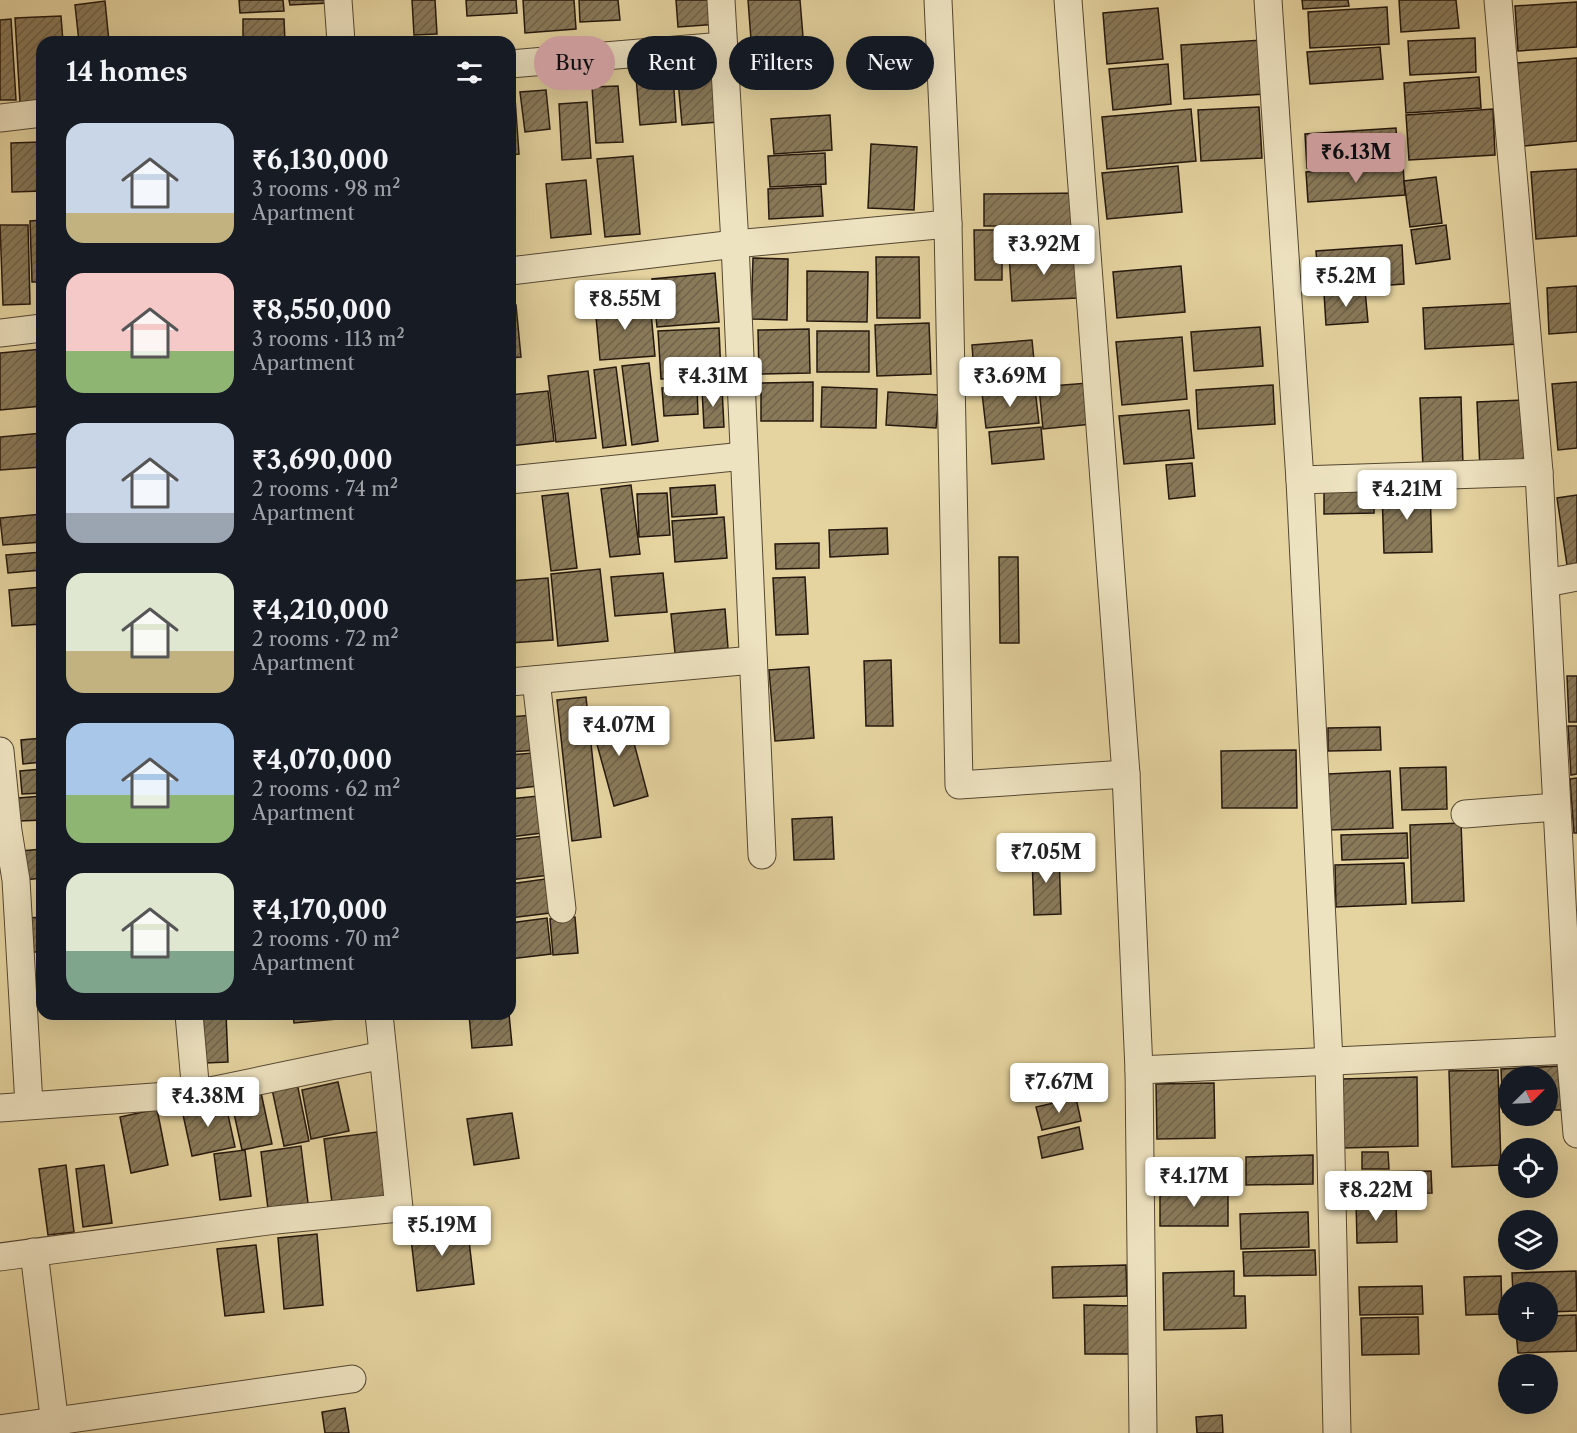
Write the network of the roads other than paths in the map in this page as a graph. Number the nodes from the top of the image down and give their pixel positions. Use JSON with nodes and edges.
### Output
{"nodes":[{"id":1,"x":338,"y":0,"type":"edge"},
{"id":2,"x":721,"y":0,"type":"edge"},
{"id":3,"x":938,"y":0,"type":"edge"},
{"id":4,"x":1068,"y":0,"type":"edge"},
{"id":5,"x":1268,"y":0,"type":"edge"},
{"id":6,"x":1498,"y":0,"type":"edge"},
{"id":7,"x":341,"y":36,"type":"edge"},
{"id":8,"x":723,"y":46,"type":"junction"},
{"id":9,"x":516,"y":63,"type":"edge"},
{"id":10,"x":36,"y":114,"type":"edge"},
{"id":11,"x":0,"y":118,"type":"edge"},
{"id":12,"x":948,"y":224,"type":"junction"},
{"id":13,"x":735,"y":244,"type":"junction"},
{"id":14,"x":516,"y":270,"type":"edge"},
{"id":15,"x":36,"y":329,"type":"edge"},
{"id":16,"x":0,"y":333,"type":"edge"},
{"id":17,"x":744,"y":456,"type":"junction"},
{"id":18,"x":1539,"y":472,"type":"junction"},
{"id":19,"x":516,"y":479,"type":"edge"},
{"id":20,"x":1300,"y":480,"type":"junction"},
{"id":21,"x":1577,"y":577,"type":"edge"},
{"id":22,"x":1546,"y":583,"type":"junction"},
{"id":23,"x":753,"y":660,"type":"junction"},
{"id":24,"x":523,"y":681,"type":"edge"},
{"id":25,"x":0,"y":752,"type":"edge"},
{"id":26,"x":1126,"y":774,"type":"junction"},
{"id":27,"x":1556,"y":807,"type":"junction"},
{"id":28,"x":1465,"y":814,"type":"dead end"},
{"id":29,"x":4,"y":831,"type":"edge"},
{"id":30,"x":762,"y":855,"type":"dead end"},
{"id":31,"x":561,"y":909,"type":"dead end"},
{"id":32,"x":10,"y":940,"type":"edge"},
{"id":33,"x":190,"y":1020,"type":"edge"},
{"id":34,"x":380,"y":1020,"type":"edge"},
{"id":35,"x":1570,"y":1050,"type":"junction"},
{"id":36,"x":383,"y":1055,"type":"junction"},
{"id":37,"x":1329,"y":1061,"type":"junction"},
{"id":38,"x":1139,"y":1070,"type":"junction"},
{"id":39,"x":196,"y":1094,"type":"junction"},
{"id":40,"x":29,"y":1105,"type":"junction"},
{"id":41,"x":0,"y":1108,"type":"edge"},
{"id":42,"x":1577,"y":1134,"type":"edge"},
{"id":43,"x":34,"y":1252,"type":"junction"},
{"id":44,"x":0,"y":1257,"type":"edge"},
{"id":45,"x":352,"y":1379,"type":"dead end"},
{"id":46,"x":55,"y":1427,"type":"edge"},
{"id":47,"x":0,"y":1429,"type":"edge"},
{"id":48,"x":1143,"y":1433,"type":"edge"},
{"id":49,"x":1337,"y":1433,"type":"edge"}],
"edges":[{"from":1,"to":7,"type":"street"},
{"from":2,"to":8,"type":"street"},
{"from":3,"to":12,"type":"street"},
{"from":4,"to":26,"type":"street"},
{"from":5,"to":20,"type":"street"},
{"from":6,"to":18,"type":"street"},
{"from":8,"to":9,"type":"street"},
{"from":8,"to":13,"type":"street"},
{"from":10,"to":11,"type":"street"},
{"from":12,"to":13,"type":"street"},
{"from":12,"to":26,"type":"street"},
{"from":13,"to":14,"type":"street"},
{"from":13,"to":17,"type":"street"},
{"from":15,"to":16,"type":"street"},
{"from":17,"to":19,"type":"street"},
{"from":17,"to":23,"type":"street"},
{"from":18,"to":20,"type":"street"},
{"from":18,"to":22,"type":"street"},
{"from":20,"to":37,"type":"street"},
{"from":21,"to":22,"type":"street"},
{"from":22,"to":27,"type":"street"},
{"from":23,"to":24,"type":"street"},
{"from":23,"to":30,"type":"street"},
{"from":24,"to":31,"type":"street"},
{"from":25,"to":29,"type":"street"},
{"from":26,"to":38,"type":"street"},
{"from":27,"to":28,"type":"street"},
{"from":27,"to":35,"type":"street"},
{"from":29,"to":32,"type":"street"},
{"from":32,"to":40,"type":"street"},
{"from":33,"to":39,"type":"street"},
{"from":34,"to":36,"type":"street"},
{"from":35,"to":37,"type":"street"},
{"from":35,"to":42,"type":"street"},
{"from":36,"to":39,"type":"street"},
{"from":36,"to":43,"type":"street"},
{"from":37,"to":38,"type":"street"},
{"from":37,"to":49,"type":"street"},
{"from":38,"to":48,"type":"street"},
{"from":39,"to":40,"type":"street"},
{"from":40,"to":41,"type":"street"},
{"from":43,"to":44,"type":"street"},
{"from":43,"to":46,"type":"street"},
{"from":45,"to":46,"type":"street"},
{"from":46,"to":47,"type":"street"}]}
